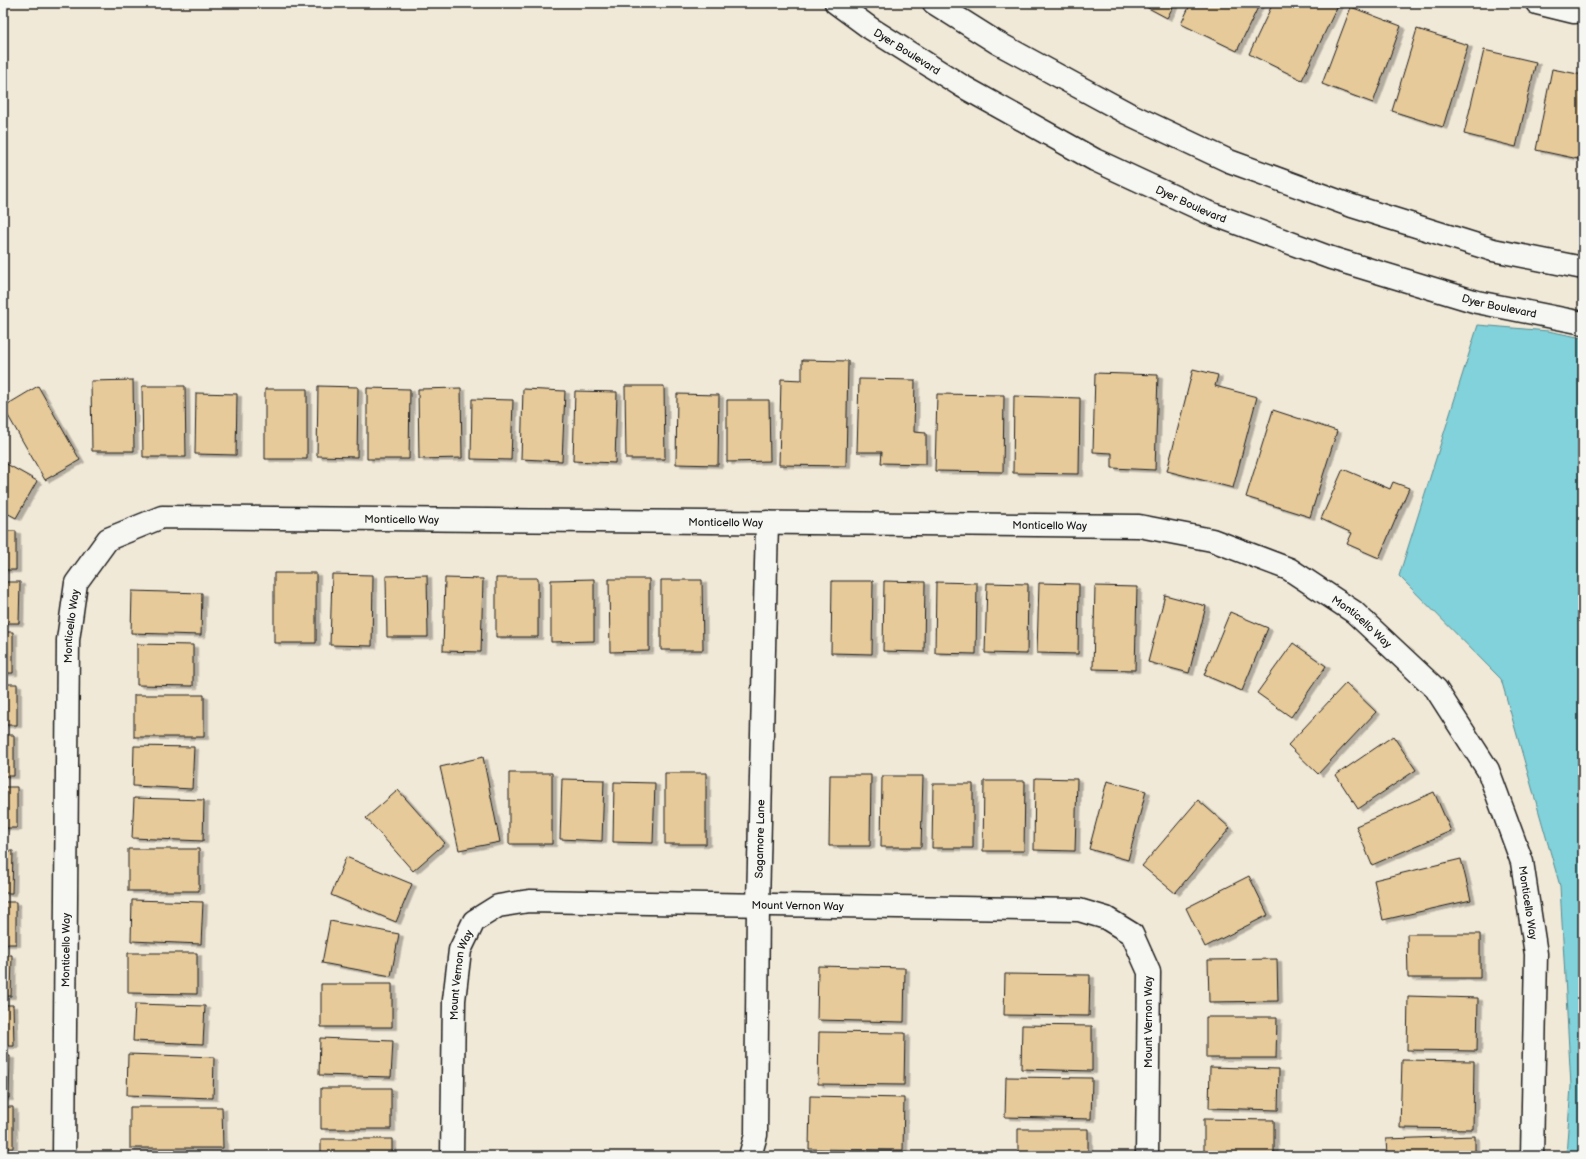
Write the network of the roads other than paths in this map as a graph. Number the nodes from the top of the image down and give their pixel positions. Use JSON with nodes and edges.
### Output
{"nodes":[{"id":1,"x":836,"y":3,"type":"edge"},
{"id":2,"x":934,"y":3,"type":"edge"},
{"id":3,"x":1538,"y":3,"type":"edge"},
{"id":4,"x":1583,"y":11,"type":"edge"},
{"id":5,"x":1583,"y":268,"type":"edge"},
{"id":6,"x":1583,"y":323,"type":"edge"},
{"id":7,"x":767,"y":522,"type":"junction"},
{"id":8,"x":758,"y":905,"type":"junction"},
{"id":9,"x":64,"y":1156,"type":"edge"},
{"id":10,"x":452,"y":1156,"type":"edge"},
{"id":11,"x":750,"y":1156,"type":"edge"},
{"id":12,"x":1147,"y":1156,"type":"edge"},
{"id":13,"x":1532,"y":1156,"type":"edge"}],
"edges":[{"from":1,"to":6,"type":"street","name":"Dyer Boulevard"},
{"from":2,"to":5,"type":"street"},
{"from":3,"to":4,"type":"street"},
{"from":7,"to":8,"type":"street","name":"Sagamore Lane"},
{"from":7,"to":9,"type":"street","name":"Monticello Way"},
{"from":7,"to":13,"type":"street","name":"Monticello Way"},
{"from":8,"to":10,"type":"street","name":"Mount Vernon Way"},
{"from":8,"to":11,"type":"street","name":"Sagamore Lane"},
{"from":8,"to":12,"type":"street","name":"Mount Vernon Way"}]}
